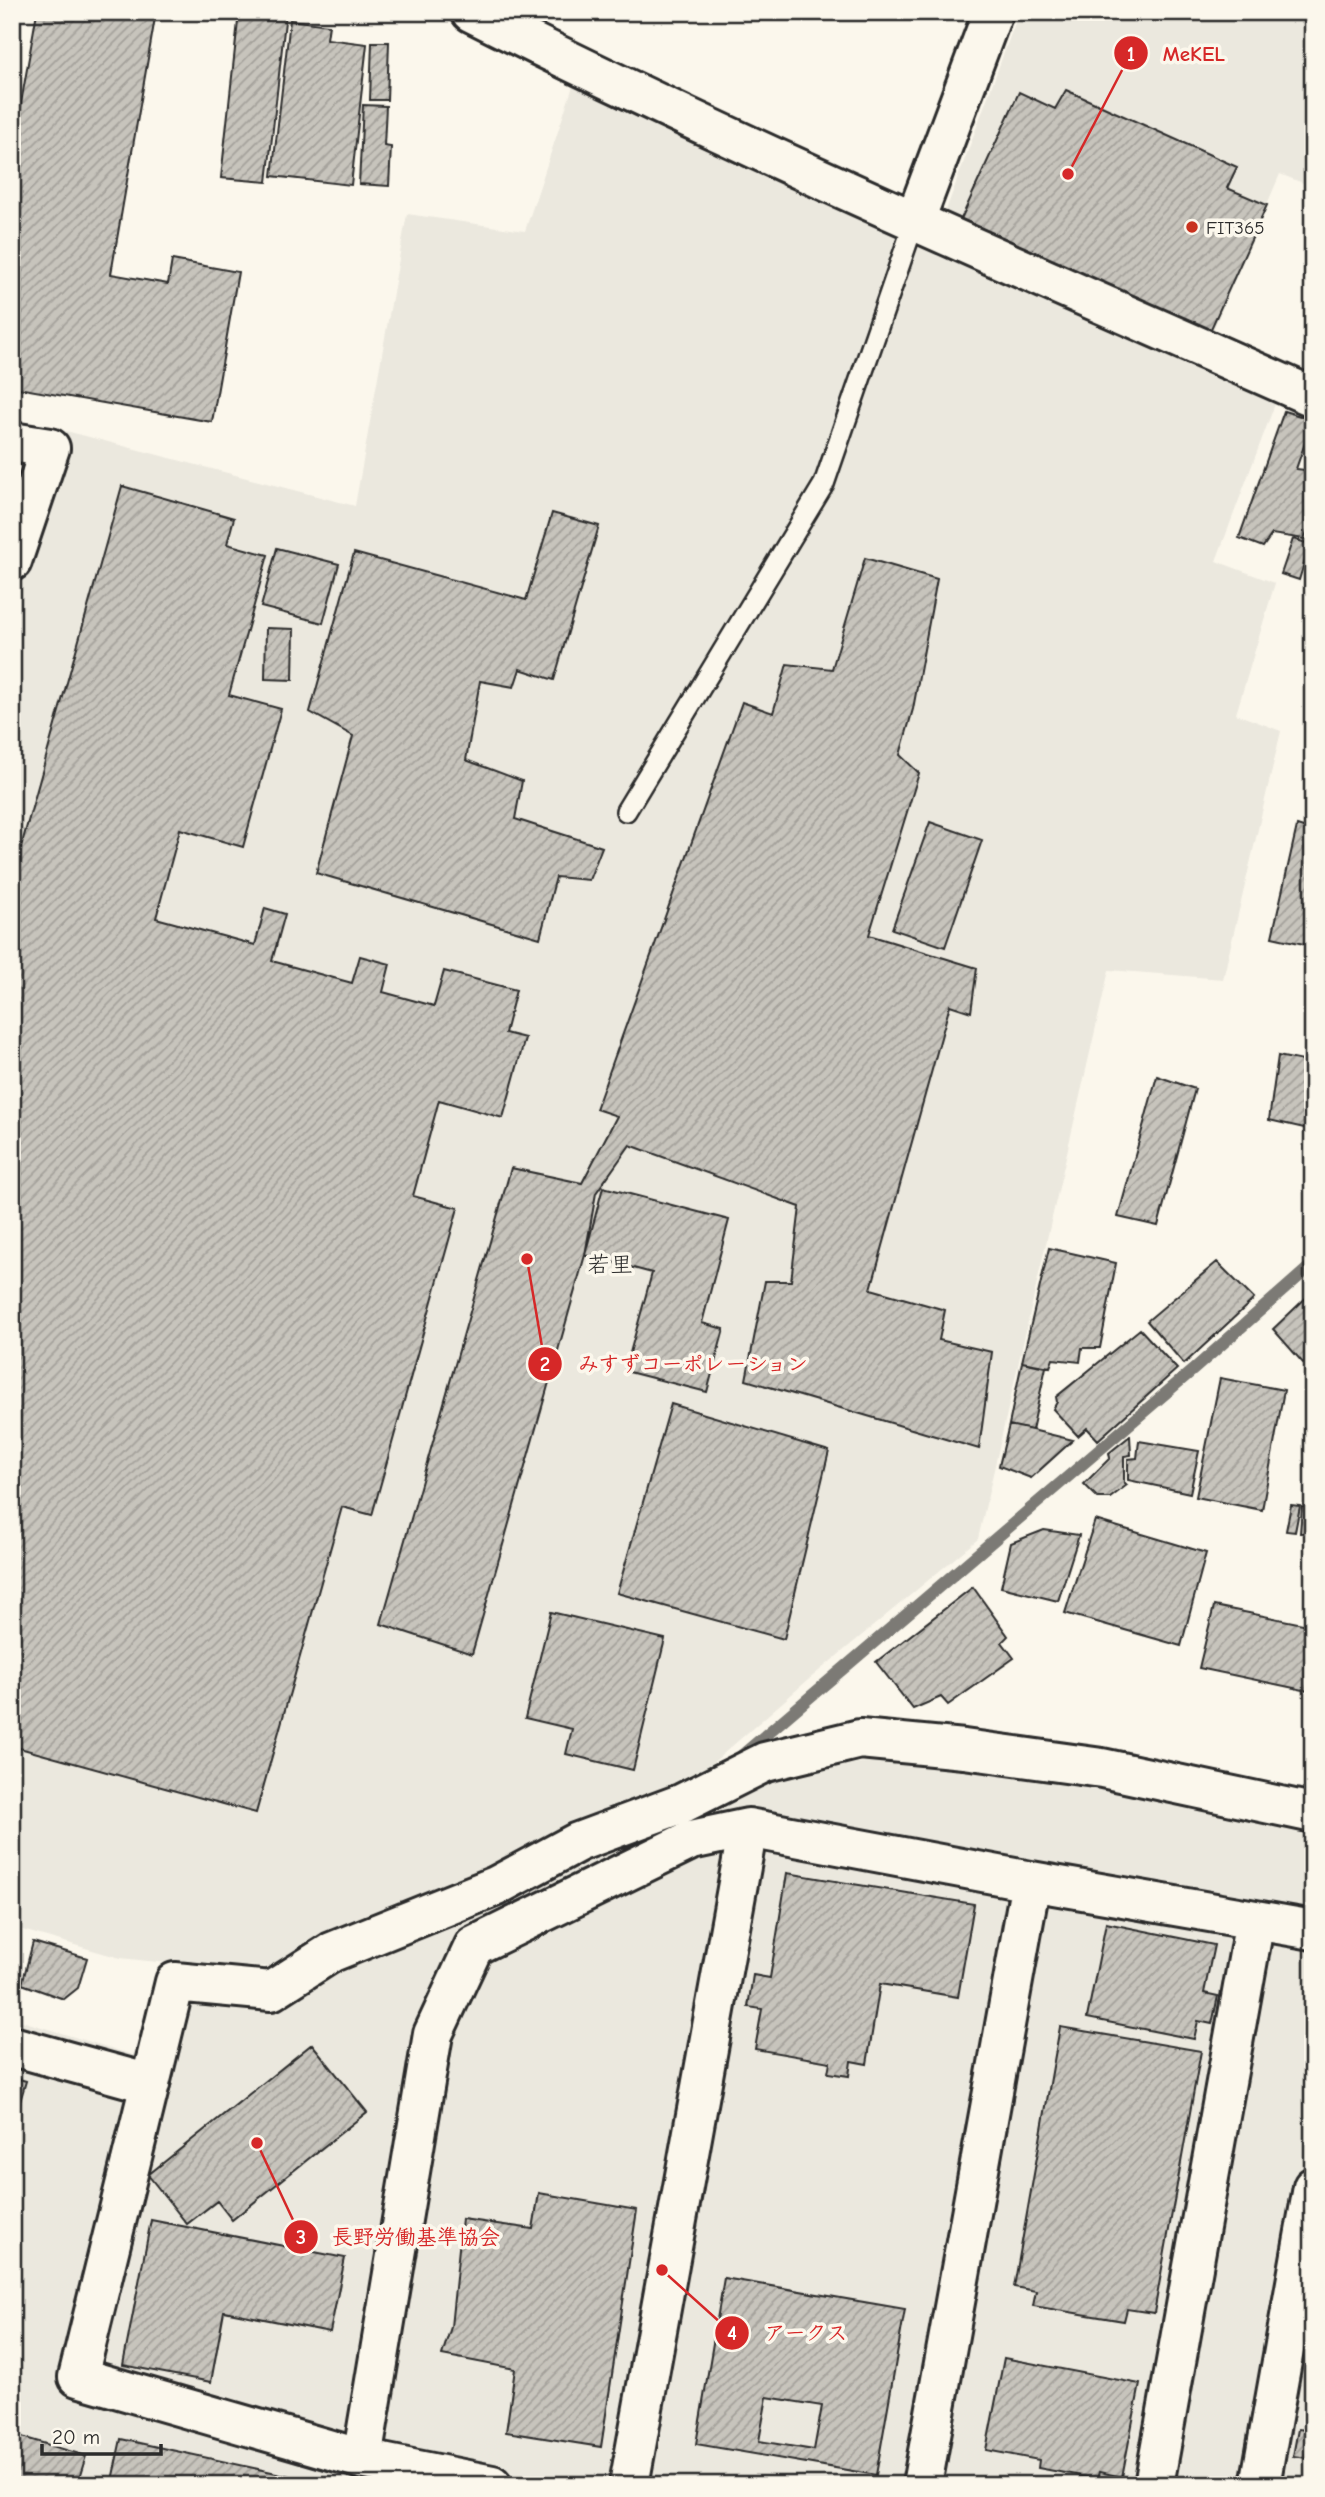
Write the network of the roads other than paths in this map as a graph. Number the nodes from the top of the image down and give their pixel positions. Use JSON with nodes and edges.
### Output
{"nodes":[{"id":1,"x":471,"y":12,"type":"edge"},
{"id":2,"x":993,"y":12,"type":"edge"},
{"id":3,"x":915,"y":220,"type":"junction"},
{"id":4,"x":1313,"y":397,"type":"edge"},
{"id":5,"x":12,"y":442,"type":"edge"},
{"id":6,"x":12,"y":562,"type":"edge"},
{"id":7,"x":626,"y":811,"type":"dead end"},
{"id":8,"x":1313,"y":1814,"type":"edge"},
{"id":9,"x":748,"y":1828,"type":"junction"},
{"id":10,"x":1031,"y":1881,"type":"junction"},
{"id":11,"x":1255,"y":1920,"type":"junction"},
{"id":12,"x":1313,"y":1930,"type":"edge"},
{"id":13,"x":12,"y":2046,"type":"edge"},
{"id":14,"x":150,"y":2084,"type":"junction"},
{"id":15,"x":1313,"y":2188,"type":"edge"},
{"id":16,"x":360,"y":2472,"type":"edge"},
{"id":17,"x":492,"y":2485,"type":"edge"},
{"id":18,"x":629,"y":2485,"type":"edge"},
{"id":19,"x":922,"y":2485,"type":"edge"},
{"id":20,"x":1154,"y":2485,"type":"edge"},
{"id":21,"x":1260,"y":2485,"type":"edge"}],
"edges":[{"from":1,"to":3,"type":"street"},
{"from":2,"to":3,"type":"street"},
{"from":3,"to":4,"type":"street"},
{"from":3,"to":7,"type":"lane"},
{"from":5,"to":6,"type":"street"},
{"from":8,"to":14,"type":"street"},
{"from":9,"to":10,"type":"street"},
{"from":9,"to":16,"type":"street"},
{"from":9,"to":18,"type":"street"},
{"from":10,"to":11,"type":"street"},
{"from":10,"to":19,"type":"street"},
{"from":11,"to":12,"type":"street"},
{"from":11,"to":20,"type":"street"},
{"from":13,"to":14,"type":"street"},
{"from":14,"to":16,"type":"street"},
{"from":15,"to":21,"type":"street"},
{"from":16,"to":17,"type":"street"}]}
